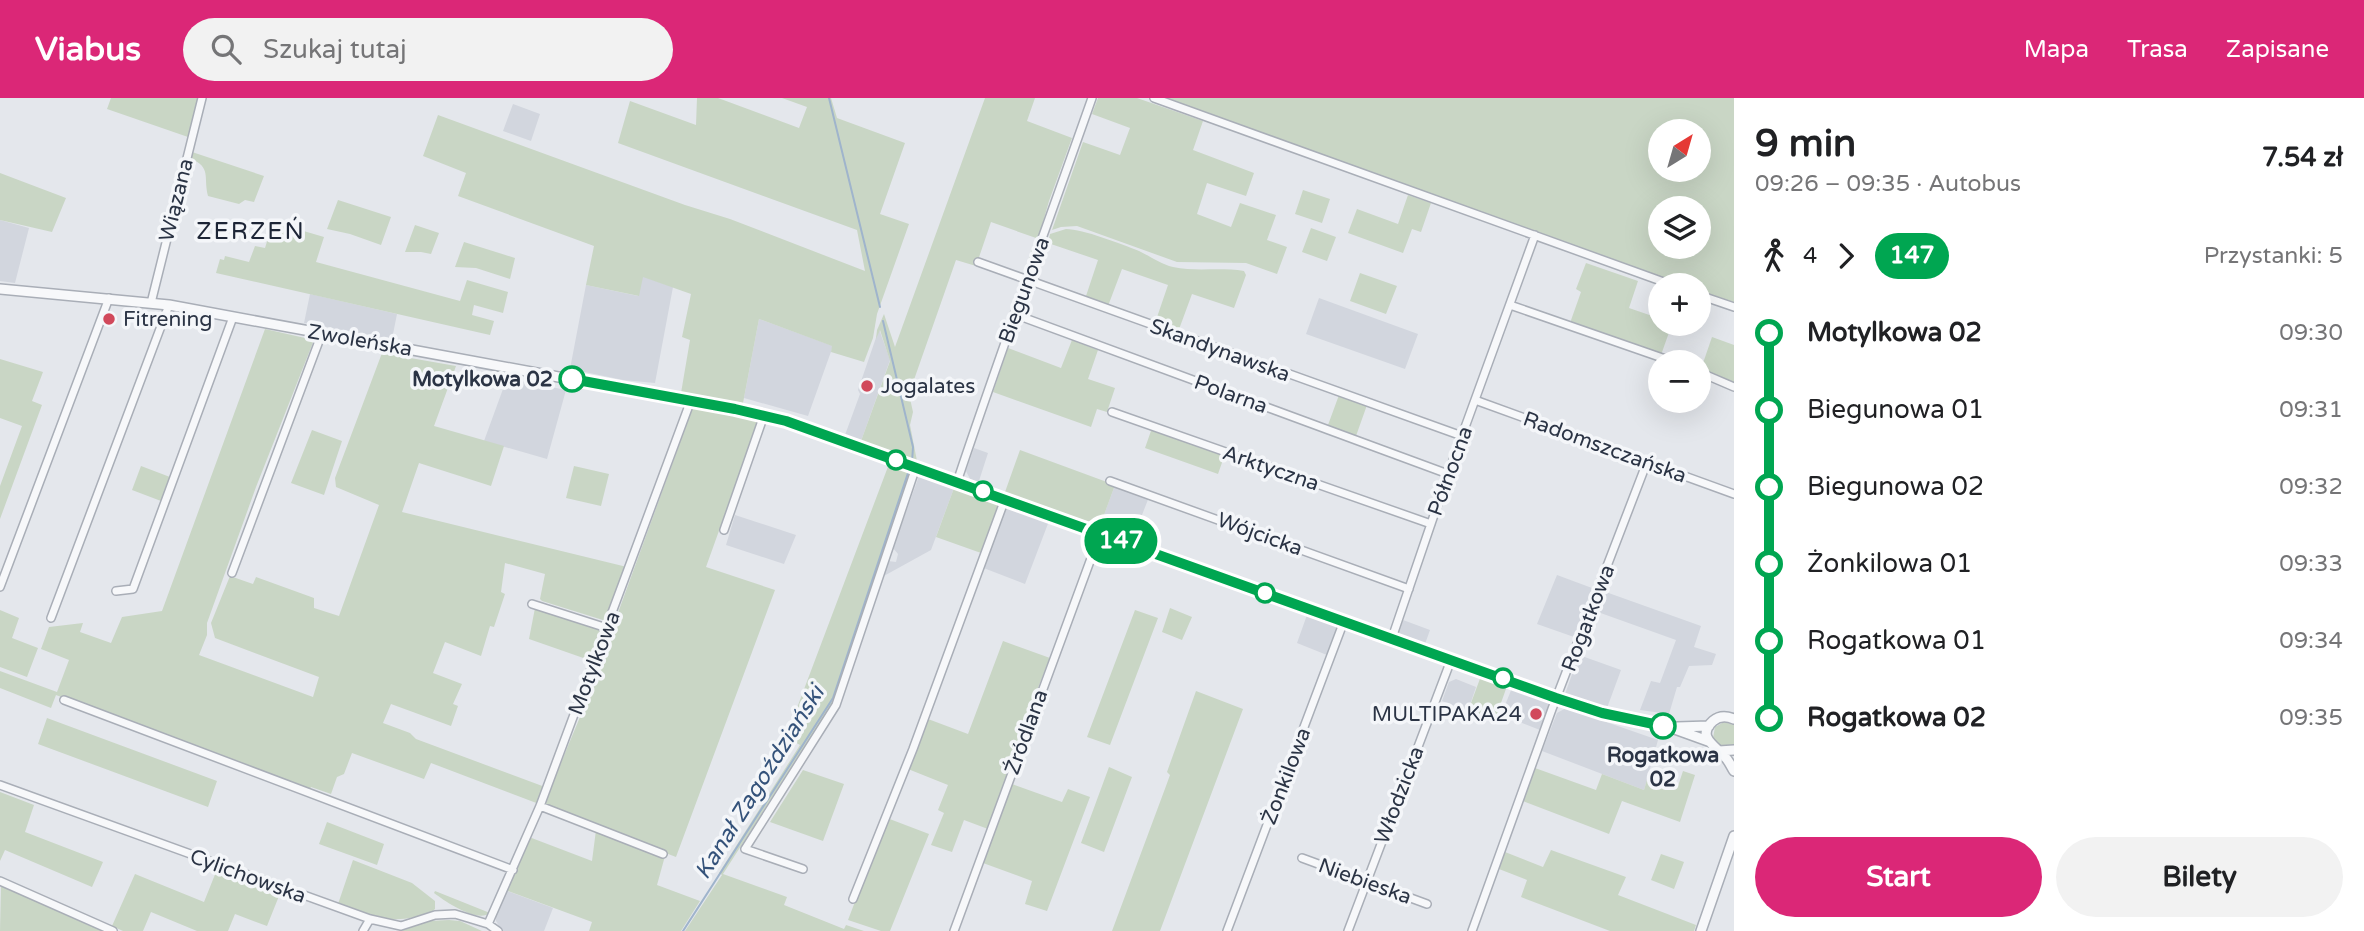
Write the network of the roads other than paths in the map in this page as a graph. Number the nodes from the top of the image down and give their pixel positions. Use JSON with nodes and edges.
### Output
{"nodes":[{"id":1,"x":202,"y":98,"type":"edge"},
{"id":2,"x":1092,"y":98,"type":"edge"},
{"id":3,"x":1154,"y":98,"type":"edge"},
{"id":4,"x":1535,"y":235,"type":"junction"},
{"id":5,"x":978,"y":262,"type":"dead end"},
{"id":6,"x":1648,"y":276,"type":"edge"},
{"id":7,"x":1026,"y":280,"type":"junction"},
{"id":8,"x":0,"y":289,"type":"edge"},
{"id":9,"x":109,"y":298,"type":"junction"},
{"id":10,"x":1711,"y":299,"type":"edge"},
{"id":11,"x":151,"y":303,"type":"junction"},
{"id":12,"x":1510,"y":304,"type":"junction"},
{"id":13,"x":169,"y":305,"type":"junction"},
{"id":14,"x":1734,"y":307,"type":"edge"},
{"id":15,"x":1014,"y":314,"type":"junction"},
{"id":16,"x":233,"y":317,"type":"junction"},
{"id":17,"x":322,"y":334,"type":"junction"},
{"id":18,"x":1648,"y":353,"type":"edge"},
{"id":19,"x":1711,"y":377,"type":"edge"},
{"id":20,"x":1734,"y":387,"type":"edge"},
{"id":21,"x":691,"y":400,"type":"junction"},
{"id":22,"x":1475,"y":400,"type":"junction"},
{"id":23,"x":1112,"y":412,"type":"dead end"},
{"id":24,"x":764,"y":415,"type":"junction"},
{"id":25,"x":1462,"y":436,"type":"junction"},
{"id":26,"x":1647,"y":462,"type":"junction"},
{"id":27,"x":912,"y":466,"type":"junction"},
{"id":28,"x":1448,"y":474,"type":"junction"},
{"id":29,"x":1110,"y":481,"type":"dead end"},
{"id":30,"x":957,"y":482,"type":"junction"},
{"id":31,"x":1734,"y":494,"type":"edge"},
{"id":32,"x":1005,"y":499,"type":"junction"},
{"id":33,"x":1430,"y":524,"type":"junction"},
{"id":34,"x":724,"y":530,"type":"dead end"},
{"id":35,"x":1100,"y":534,"type":"junction"},
{"id":36,"x":232,"y":573,"type":"dead end"},
{"id":37,"x":0,"y":587,"type":"edge"},
{"id":38,"x":1409,"y":589,"type":"junction"},
{"id":39,"x":116,"y":591,"type":"dead end"},
{"id":40,"x":532,"y":604,"type":"dead end"},
{"id":41,"x":51,"y":618,"type":"dead end"},
{"id":42,"x":1344,"y":621,"type":"junction"},
{"id":43,"x":607,"y":628,"type":"junction"},
{"id":44,"x":1392,"y":638,"type":"junction"},
{"id":45,"x":1451,"y":660,"type":"junction"},
{"id":46,"x":1556,"y":698,"type":"junction"},
{"id":47,"x":65,"y":700,"type":"dead end"},
{"id":48,"x":1733,"y":717,"type":"edge"},
{"id":49,"x":1709,"y":726,"type":"junction"},
{"id":50,"x":1672,"y":727,"type":"junction"},
{"id":51,"x":1708,"y":741,"type":"junction"},
{"id":52,"x":1734,"y":750,"type":"edge"},
{"id":53,"x":1719,"y":751,"type":"junction"},
{"id":54,"x":1734,"y":771,"type":"edge"},
{"id":55,"x":0,"y":785,"type":"edge"},
{"id":56,"x":540,"y":806,"type":"junction"},
{"id":57,"x":1734,"y":836,"type":"edge"},
{"id":58,"x":663,"y":854,"type":"dead end"},
{"id":59,"x":1302,"y":858,"type":"dead end"},
{"id":60,"x":803,"y":869,"type":"dead end"},
{"id":61,"x":513,"y":870,"type":"junction"},
{"id":62,"x":0,"y":881,"type":"edge"},
{"id":63,"x":1367,"y":881,"type":"junction"},
{"id":64,"x":853,"y":899,"type":"dead end"},
{"id":65,"x":1427,"y":904,"type":"dead end"},
{"id":66,"x":370,"y":919,"type":"junction"},
{"id":67,"x":488,"y":924,"type":"junction"},
{"id":68,"x":113,"y":931,"type":"edge"},
{"id":69,"x":363,"y":931,"type":"edge"},
{"id":70,"x":498,"y":931,"type":"edge"},
{"id":71,"x":954,"y":931,"type":"edge"},
{"id":72,"x":1227,"y":931,"type":"edge"},
{"id":73,"x":1348,"y":931,"type":"edge"},
{"id":74,"x":1472,"y":931,"type":"edge"},
{"id":75,"x":1701,"y":931,"type":"edge"}],
"edges":[{"from":1,"to":11,"type":"street","name":"Wiązana"},
{"from":2,"to":7,"type":"street","name":"Biegunowa"},
{"from":3,"to":4,"type":"street"},
{"from":4,"to":6,"type":"street"},
{"from":4,"to":12,"type":"street","name":"Północna"},
{"from":5,"to":7,"type":"street","name":"Skandynawska"},
{"from":7,"to":15,"type":"street","name":"Biegunowa"},
{"from":7,"to":25,"type":"street","name":"Skandynawska"},
{"from":8,"to":9,"type":"street","name":"Zwoleńska"},
{"from":9,"to":11,"type":"street","name":"Zwoleńska"},
{"from":9,"to":37,"type":"street"},
{"from":10,"to":14,"type":"street"},
{"from":11,"to":13,"type":"street","name":"Zwoleńska"},
{"from":12,"to":18,"type":"street"},
{"from":12,"to":22,"type":"street","name":"Północna"},
{"from":13,"to":16,"type":"street","name":"Zwoleńska"},
{"from":13,"to":41,"type":"street"},
{"from":15,"to":28,"type":"street","name":"Polarna"},
{"from":15,"to":30,"type":"street","name":"Biegunowa"},
{"from":16,"to":17,"type":"street","name":"Zwoleńska"},
{"from":16,"to":39,"type":"street"},
{"from":17,"to":21,"type":"street","name":"Zwoleńska"},
{"from":17,"to":36,"type":"street"},
{"from":19,"to":20,"type":"street"},
{"from":21,"to":24,"type":"street","name":"Zwoleńska"},
{"from":21,"to":43,"type":"street","name":"Motylkowa"},
{"from":22,"to":25,"type":"street","name":"Północna"},
{"from":22,"to":26,"type":"street","name":"Radomszczańska"},
{"from":23,"to":33,"type":"street","name":"Arktyczna"},
{"from":24,"to":27,"type":"street","name":"Zwoleńska"},
{"from":24,"to":34,"type":"street"},
{"from":25,"to":28,"type":"street","name":"Północna"},
{"from":26,"to":31,"type":"street","name":"Radomszczańska"},
{"from":26,"to":46,"type":"street","name":"Rogatkowa"},
{"from":27,"to":30,"type":"street","name":"Zwoleńska"},
{"from":27,"to":60,"type":"street"},
{"from":28,"to":33,"type":"street","name":"Północna"},
{"from":29,"to":38,"type":"street","name":"Wójcicka"},
{"from":30,"to":32,"type":"street","name":"Zwoleńska"},
{"from":32,"to":35,"type":"street","name":"Zwoleńska"},
{"from":32,"to":64,"type":"street"},
{"from":33,"to":38,"type":"street","name":"Północna"},
{"from":35,"to":42,"type":"street","name":"Zwoleńska"},
{"from":35,"to":71,"type":"street","name":"Źródlana"},
{"from":38,"to":44,"type":"street","name":"Północna"},
{"from":40,"to":43,"type":"street"},
{"from":42,"to":44,"type":"street","name":"Zwoleńska"},
{"from":42,"to":72,"type":"street","name":"Żonkilowa"},
{"from":43,"to":56,"type":"street","name":"Motylkowa"},
{"from":44,"to":45,"type":"street","name":"Zwoleńska"},
{"from":45,"to":46,"type":"street","name":"Zwoleńska"},
{"from":45,"to":63,"type":"street","name":"Włodzicka"},
{"from":46,"to":50,"type":"street","name":"Zwoleńska"},
{"from":46,"to":74,"type":"street","name":"Rogatkowa"},
{"from":47,"to":61,"type":"street"},
{"from":48,"to":49,"type":"street","name":"Zwoleńska"},
{"from":49,"to":50,"type":"street","name":"Zwoleńska"},
{"from":49,"to":51,"type":"street"},
{"from":50,"to":51,"type":"street","name":"Zwoleńska"},
{"from":51,"to":53,"type":"street"},
{"from":52,"to":53,"type":"street"},
{"from":53,"to":54,"type":"street"},
{"from":55,"to":66,"type":"street","name":"Cylichowska"},
{"from":56,"to":58,"type":"street"},
{"from":56,"to":61,"type":"street","name":"Motylkowa"},
{"from":57,"to":75,"type":"street"},
{"from":59,"to":63,"type":"street","name":"Niebieska"},
{"from":61,"to":67,"type":"street","name":"Motylkowa"},
{"from":62,"to":68,"type":"street"},
{"from":63,"to":65,"type":"street","name":"Niebieska"},
{"from":63,"to":73,"type":"street","name":"Włodzicka"},
{"from":66,"to":67,"type":"street","name":"Cylichowska"},
{"from":66,"to":69,"type":"street"},
{"from":67,"to":70,"type":"street","name":"Cylichowska"}]}
